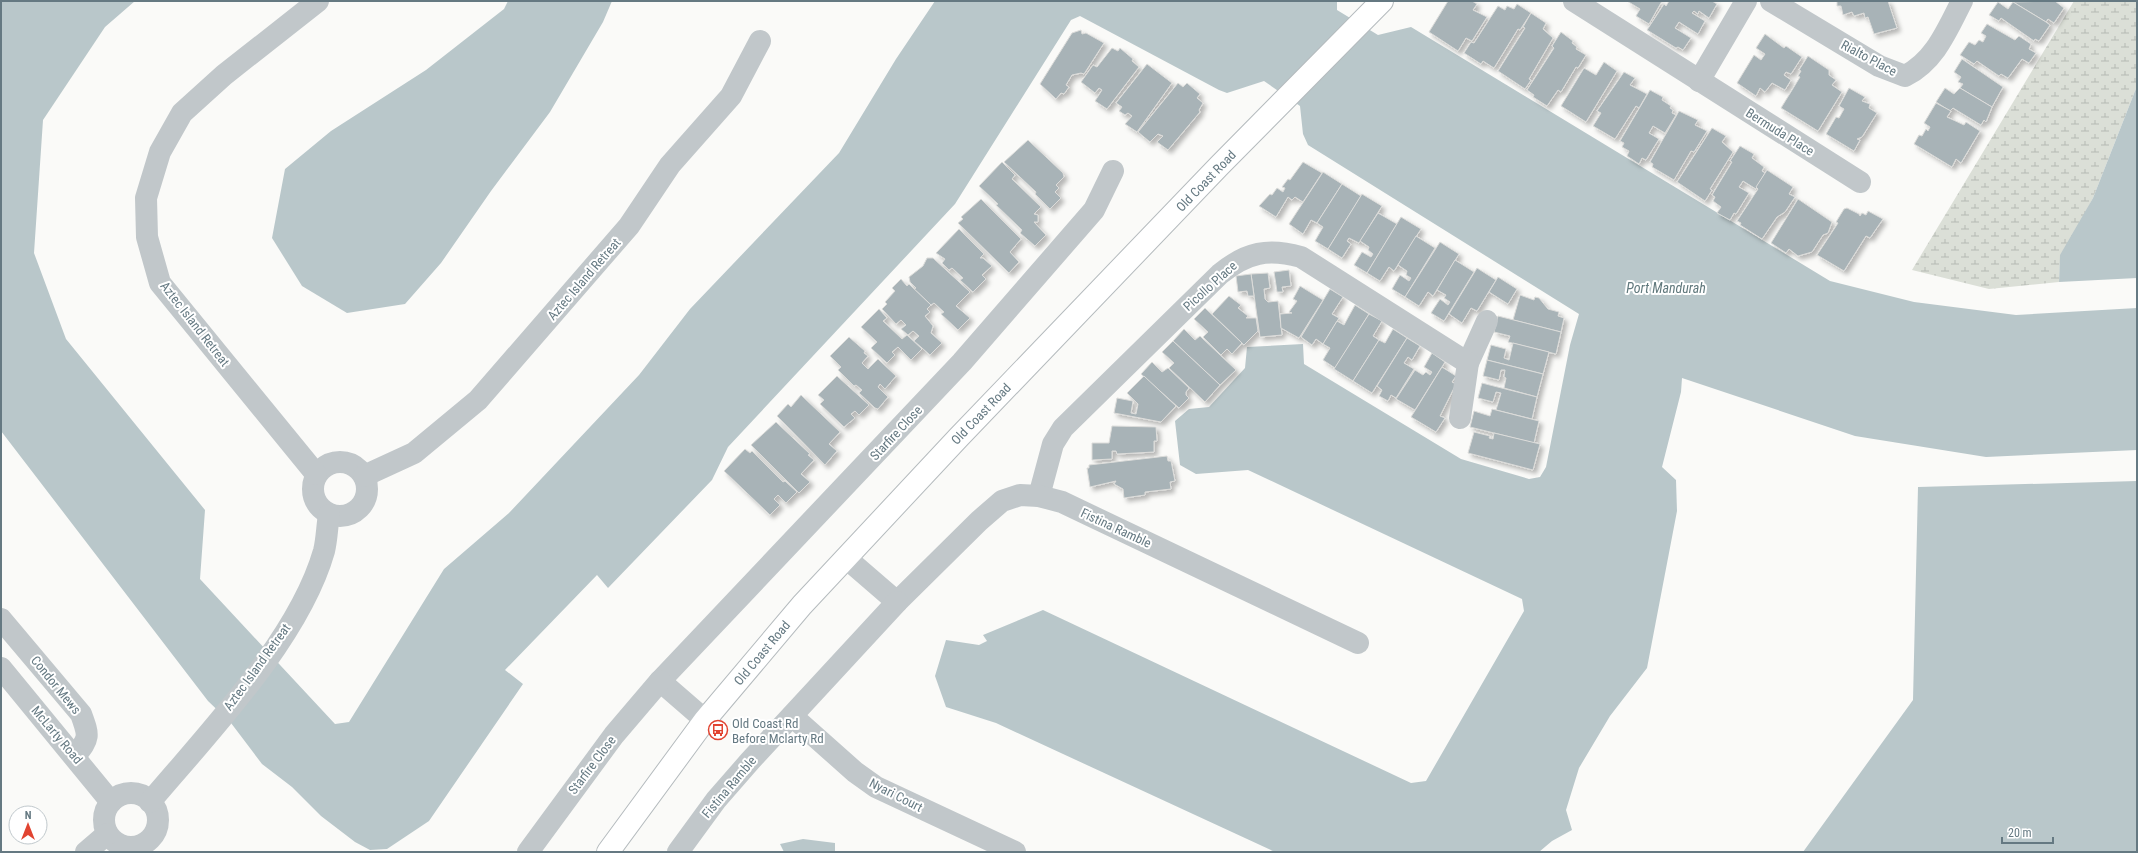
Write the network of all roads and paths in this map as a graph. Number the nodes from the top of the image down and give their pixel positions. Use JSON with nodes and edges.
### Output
{"nodes":[{"id":1,"x":318,"y":1,"type":"edge"},
{"id":2,"x":1382,"y":1,"type":"edge"},
{"id":3,"x":1574,"y":1,"type":"edge"},
{"id":4,"x":1746,"y":1,"type":"edge"},
{"id":5,"x":1771,"y":1,"type":"edge"},
{"id":6,"x":1962,"y":1,"type":"edge"},
{"id":7,"x":760,"y":41,"type":"dead end"},
{"id":8,"x":1700,"y":81,"type":"junction"},
{"id":9,"x":1113,"y":171,"type":"dead end"},
{"id":10,"x":1860,"y":182,"type":"dead end"},
{"id":11,"x":1488,"y":321,"type":"dead end"},
{"id":12,"x":1468,"y":363,"type":"junction"},
{"id":13,"x":1460,"y":418,"type":"dead end"},
{"id":14,"x":316,"y":474,"type":"junction"},
{"id":15,"x":364,"y":476,"type":"junction"},
{"id":16,"x":1039,"y":496,"type":"junction"},
{"id":17,"x":329,"y":515,"type":"junction"},
{"id":18,"x":846,"y":558,"type":"junction"},
{"id":19,"x":898,"y":602,"type":"junction"},
{"id":20,"x":1,"y":619,"type":"edge"},
{"id":21,"x":1358,"y":643,"type":"dead end"},
{"id":22,"x":1,"y":668,"type":"edge"},
{"id":23,"x":660,"y":681,"type":"junction"},
{"id":24,"x":792,"y":716,"type":"junction"},
{"id":25,"x":705,"y":720,"type":"junction"},
{"id":26,"x":75,"y":756,"type":"junction"},
{"id":27,"x":111,"y":802,"type":"junction"},
{"id":28,"x":150,"y":802,"type":"junction"},
{"id":29,"x":107,"y":834,"type":"junction"},
{"id":30,"x":153,"y":846,"type":"edge"},
{"id":31,"x":86,"y":852,"type":"edge"},
{"id":32,"x":528,"y":852,"type":"edge"},
{"id":33,"x":608,"y":852,"type":"edge"},
{"id":34,"x":678,"y":852,"type":"edge"},
{"id":35,"x":1015,"y":852,"type":"edge"}],
"edges":[{"from":1,"to":14,"type":"street","name":"Aztec Island Retreat"},
{"from":2,"to":18,"type":"main road","name":"Old Coast Road"},
{"from":3,"to":8,"type":"street","name":"Bermuda Place"},
{"from":4,"to":8,"type":"street"},
{"from":5,"to":6,"type":"street","name":"Rialto Place"},
{"from":7,"to":15,"type":"street","name":"Aztec Island Retreat"},
{"from":8,"to":10,"type":"street","name":"Bermuda Place"},
{"from":9,"to":23,"type":"street","name":"Starfire Close"},
{"from":11,"to":12,"type":"street"},
{"from":12,"to":13,"type":"street"},
{"from":12,"to":16,"type":"street","name":"Picollo Place"},
{"from":14,"to":15,"type":"street"},
{"from":14,"to":17,"type":"street"},
{"from":15,"to":17,"type":"street"},
{"from":16,"to":19,"type":"street","name":"Fistina Ramble"},
{"from":16,"to":21,"type":"street","name":"Fistina Ramble"},
{"from":17,"to":28,"type":"street","name":"Aztec Island Retreat"},
{"from":18,"to":19,"type":"street"},
{"from":18,"to":25,"type":"main road","name":"Old Coast Road"},
{"from":19,"to":24,"type":"street","name":"Fistina Ramble"},
{"from":20,"to":26,"type":"street","name":"Condor Mews"},
{"from":22,"to":26,"type":"street","name":"McLarty Road"},
{"from":23,"to":25,"type":"street"},
{"from":23,"to":32,"type":"street","name":"Starfire Close"},
{"from":24,"to":34,"type":"street","name":"Fistina Ramble"},
{"from":24,"to":35,"type":"street","name":"Nyari Court"},
{"from":25,"to":33,"type":"main road","name":"Old Coast Road"},
{"from":26,"to":27,"type":"street","name":"McLarty Road"},
{"from":27,"to":28,"type":"street"},
{"from":27,"to":29,"type":"street"},
{"from":28,"to":30,"type":"street"},
{"from":29,"to":30,"type":"street"},
{"from":29,"to":31,"type":"street"}]}
